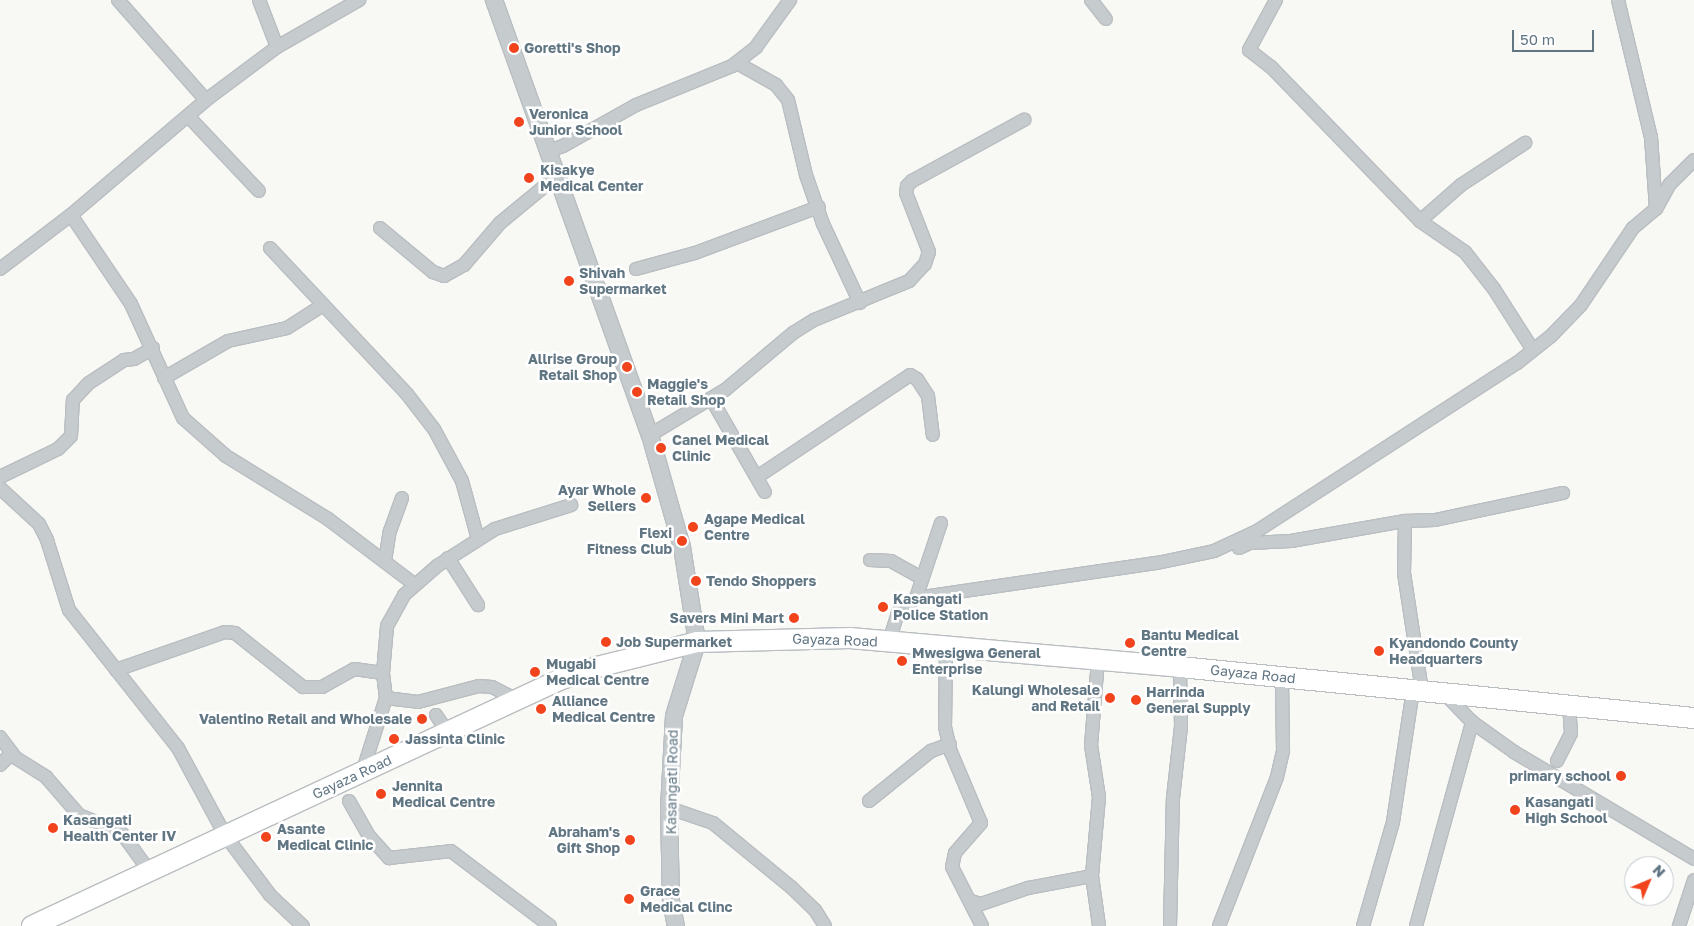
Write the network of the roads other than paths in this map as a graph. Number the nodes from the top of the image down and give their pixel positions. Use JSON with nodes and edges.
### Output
{"nodes":[{"id":1,"x":118,"y":0,"type":"edge"},
{"id":2,"x":260,"y":0,"type":"edge"},
{"id":3,"x":359,"y":0,"type":"edge"},
{"id":4,"x":494,"y":0,"type":"edge"},
{"id":5,"x":790,"y":0,"type":"edge"},
{"id":6,"x":1092,"y":0,"type":"edge"},
{"id":7,"x":1276,"y":0,"type":"edge"},
{"id":8,"x":1618,"y":0,"type":"edge"},
{"id":9,"x":1106,"y":19,"type":"dead end"},
{"id":10,"x":277,"y":46,"type":"junction"},
{"id":11,"x":737,"y":63,"type":"junction"},
{"id":12,"x":206,"y":100,"type":"junction"},
{"id":13,"x":188,"y":116,"type":"junction"},
{"id":14,"x":1024,"y":120,"type":"dead end"},
{"id":15,"x":1525,"y":143,"type":"dead end"},
{"id":16,"x":548,"y":151,"type":"junction"},
{"id":17,"x":1694,"y":160,"type":"edge"},
{"id":18,"x":557,"y":176,"type":"junction"},
{"id":19,"x":259,"y":191,"type":"dead end"},
{"id":20,"x":819,"y":207,"type":"junction"},
{"id":21,"x":1656,"y":209,"type":"junction"},
{"id":22,"x":71,"y":215,"type":"junction"},
{"id":23,"x":1420,"y":221,"type":"junction"},
{"id":24,"x":380,"y":228,"type":"dead end"},
{"id":25,"x":270,"y":248,"type":"dead end"},
{"id":26,"x":0,"y":269,"type":"edge"},
{"id":27,"x":636,"y":269,"type":"dead end"},
{"id":28,"x":860,"y":303,"type":"junction"},
{"id":29,"x":323,"y":305,"type":"junction"},
{"id":30,"x":153,"y":348,"type":"junction"},
{"id":31,"x":1533,"y":350,"type":"junction"},
{"id":32,"x":164,"y":378,"type":"junction"},
{"id":33,"x":712,"y":400,"type":"junction"},
{"id":34,"x":650,"y":435,"type":"junction"},
{"id":35,"x":933,"y":435,"type":"dead end"},
{"id":36,"x":0,"y":477,"type":"edge"},
{"id":37,"x":756,"y":477,"type":"junction"},
{"id":38,"x":0,"y":488,"type":"edge"},
{"id":39,"x":765,"y":492,"type":"dead end"},
{"id":40,"x":1563,"y":493,"type":"dead end"},
{"id":41,"x":402,"y":498,"type":"dead end"},
{"id":42,"x":571,"y":505,"type":"dead end"},
{"id":43,"x":1405,"y":521,"type":"junction"},
{"id":44,"x":941,"y":523,"type":"dead end"},
{"id":45,"x":478,"y":539,"type":"junction"},
{"id":46,"x":1214,"y":551,"type":"junction"},
{"id":47,"x":448,"y":558,"type":"junction"},
{"id":48,"x":870,"y":560,"type":"dead end"},
{"id":49,"x":385,"y":561,"type":"junction"},
{"id":50,"x":922,"y":578,"type":"junction"},
{"id":51,"x":414,"y":584,"type":"junction"},
{"id":52,"x":916,"y":598,"type":"junction"},
{"id":53,"x":478,"y":606,"type":"dead end"},
{"id":54,"x":697,"y":642,"type":"junction"},
{"id":55,"x":889,"y":642,"type":"junction"},
{"id":56,"x":946,"y":647,"type":"junction"},
{"id":57,"x":1098,"y":660,"type":"junction"},
{"id":58,"x":1180,"y":666,"type":"junction"},
{"id":59,"x":116,"y":670,"type":"junction"},
{"id":60,"x":382,"y":673,"type":"junction"},
{"id":61,"x":1282,"y":677,"type":"junction"},
{"id":62,"x":1418,"y":689,"type":"junction"},
{"id":63,"x":1444,"y":693,"type":"junction"},
{"id":64,"x":386,"y":698,"type":"junction"},
{"id":65,"x":516,"y":699,"type":"junction"},
{"id":66,"x":1569,"y":706,"type":"junction"},
{"id":67,"x":1694,"y":718,"type":"edge"},
{"id":68,"x":1472,"y":722,"type":"junction"},
{"id":69,"x":0,"y":737,"type":"edge"},
{"id":70,"x":950,"y":744,"type":"junction"},
{"id":71,"x":12,"y":754,"type":"junction"},
{"id":72,"x":1557,"y":761,"type":"dead end"},
{"id":73,"x":0,"y":765,"type":"edge"},
{"id":74,"x":362,"y":773,"type":"junction"},
{"id":75,"x":349,"y":801,"type":"dead end"},
{"id":76,"x":869,"y":801,"type":"dead end"},
{"id":77,"x":669,"y":808,"type":"junction"},
{"id":78,"x":225,"y":835,"type":"junction"},
{"id":79,"x":1694,"y":858,"type":"edge"},
{"id":80,"x":150,"y":872,"type":"junction"},
{"id":81,"x":1092,"y":876,"type":"junction"},
{"id":82,"x":1694,"y":880,"type":"edge"},
{"id":83,"x":971,"y":901,"type":"junction"},
{"id":84,"x":32,"y":926,"type":"edge"},
{"id":85,"x":303,"y":926,"type":"edge"},
{"id":86,"x":550,"y":926,"type":"edge"},
{"id":87,"x":676,"y":926,"type":"edge"},
{"id":88,"x":825,"y":926,"type":"edge"},
{"id":89,"x":982,"y":926,"type":"edge"},
{"id":90,"x":1099,"y":926,"type":"edge"},
{"id":91,"x":1170,"y":926,"type":"edge"},
{"id":92,"x":1219,"y":926,"type":"edge"},
{"id":93,"x":1363,"y":926,"type":"edge"},
{"id":94,"x":1416,"y":926,"type":"edge"},
{"id":95,"x":1679,"y":926,"type":"edge"}],
"edges":[{"from":1,"to":12,"type":"street"},
{"from":2,"to":10,"type":"street"},
{"from":3,"to":10,"type":"street"},
{"from":4,"to":16,"type":"street"},
{"from":5,"to":11,"type":"street"},
{"from":6,"to":9,"type":"street"},
{"from":7,"to":23,"type":"street"},
{"from":8,"to":21,"type":"street"},
{"from":10,"to":12,"type":"street"},
{"from":11,"to":16,"type":"street"},
{"from":11,"to":20,"type":"street"},
{"from":12,"to":13,"type":"street"},
{"from":13,"to":19,"type":"street"},
{"from":13,"to":22,"type":"street"},
{"from":14,"to":28,"type":"street"},
{"from":15,"to":23,"type":"street"},
{"from":16,"to":18,"type":"street"},
{"from":17,"to":21,"type":"street"},
{"from":18,"to":24,"type":"street"},
{"from":18,"to":34,"type":"street"},
{"from":20,"to":27,"type":"street"},
{"from":20,"to":28,"type":"street"},
{"from":21,"to":31,"type":"street"},
{"from":22,"to":26,"type":"street"},
{"from":22,"to":30,"type":"street"},
{"from":23,"to":31,"type":"street"},
{"from":25,"to":29,"type":"street"},
{"from":28,"to":33,"type":"street"},
{"from":29,"to":32,"type":"street"},
{"from":29,"to":45,"type":"street"},
{"from":30,"to":32,"type":"street"},
{"from":30,"to":36,"type":"street"},
{"from":31,"to":46,"type":"street"},
{"from":32,"to":49,"type":"street"},
{"from":33,"to":34,"type":"street"},
{"from":33,"to":37,"type":"street"},
{"from":34,"to":54,"type":"street"},
{"from":35,"to":37,"type":"street"},
{"from":37,"to":39,"type":"street"},
{"from":38,"to":59,"type":"street"},
{"from":40,"to":43,"type":"street"},
{"from":41,"to":49,"type":"street"},
{"from":42,"to":45,"type":"street"},
{"from":43,"to":46,"type":"street"},
{"from":43,"to":62,"type":"street"},
{"from":44,"to":50,"type":"street"},
{"from":45,"to":47,"type":"street"},
{"from":46,"to":52,"type":"street"},
{"from":47,"to":51,"type":"street"},
{"from":47,"to":53,"type":"street"},
{"from":48,"to":50,"type":"street"},
{"from":49,"to":51,"type":"street"},
{"from":50,"to":52,"type":"street"},
{"from":51,"to":60,"type":"street"},
{"from":52,"to":55,"type":"street"},
{"from":54,"to":55,"type":"main road","name":"Gayaza Road"},
{"from":54,"to":65,"type":"main road","name":"Gayaza Road"},
{"from":54,"to":77,"type":"street","name":"Kasangati Road"},
{"from":55,"to":56,"type":"main road","name":"Gayaza Road"},
{"from":56,"to":57,"type":"main road","name":"Gayaza Road"},
{"from":56,"to":70,"type":"street"},
{"from":57,"to":58,"type":"main road","name":"Gayaza Road"},
{"from":57,"to":81,"type":"street"},
{"from":58,"to":61,"type":"main road","name":"Gayaza Road"},
{"from":58,"to":91,"type":"street"},
{"from":59,"to":60,"type":"street"},
{"from":59,"to":78,"type":"street"},
{"from":60,"to":64,"type":"street"},
{"from":61,"to":62,"type":"main road","name":"Gayaza Road"},
{"from":61,"to":92,"type":"street"},
{"from":62,"to":63,"type":"main road","name":"Gayaza Road"},
{"from":62,"to":93,"type":"street"},
{"from":63,"to":66,"type":"main road","name":"Gayaza Road"},
{"from":63,"to":68,"type":"street"},
{"from":64,"to":65,"type":"street"},
{"from":64,"to":74,"type":"street"},
{"from":65,"to":74,"type":"main road","name":"Gayaza Road"},
{"from":66,"to":67,"type":"main road","name":"Gayaza Road"},
{"from":66,"to":72,"type":"street"},
{"from":68,"to":79,"type":"street"},
{"from":68,"to":94,"type":"street"},
{"from":69,"to":71,"type":"street"},
{"from":70,"to":76,"type":"street"},
{"from":70,"to":83,"type":"street"},
{"from":71,"to":73,"type":"street"},
{"from":71,"to":80,"type":"street"},
{"from":74,"to":78,"type":"main road","name":"Gayaza Road"},
{"from":75,"to":86,"type":"street"},
{"from":77,"to":87,"type":"street","name":"Kasangati Road"},
{"from":77,"to":88,"type":"street"},
{"from":78,"to":80,"type":"main road","name":"Gayaza Road"},
{"from":78,"to":85,"type":"street"},
{"from":80,"to":84,"type":"main road","name":"Gayaza Road"},
{"from":81,"to":83,"type":"street"},
{"from":81,"to":90,"type":"street"},
{"from":82,"to":95,"type":"street"},
{"from":83,"to":89,"type":"street"}]}
